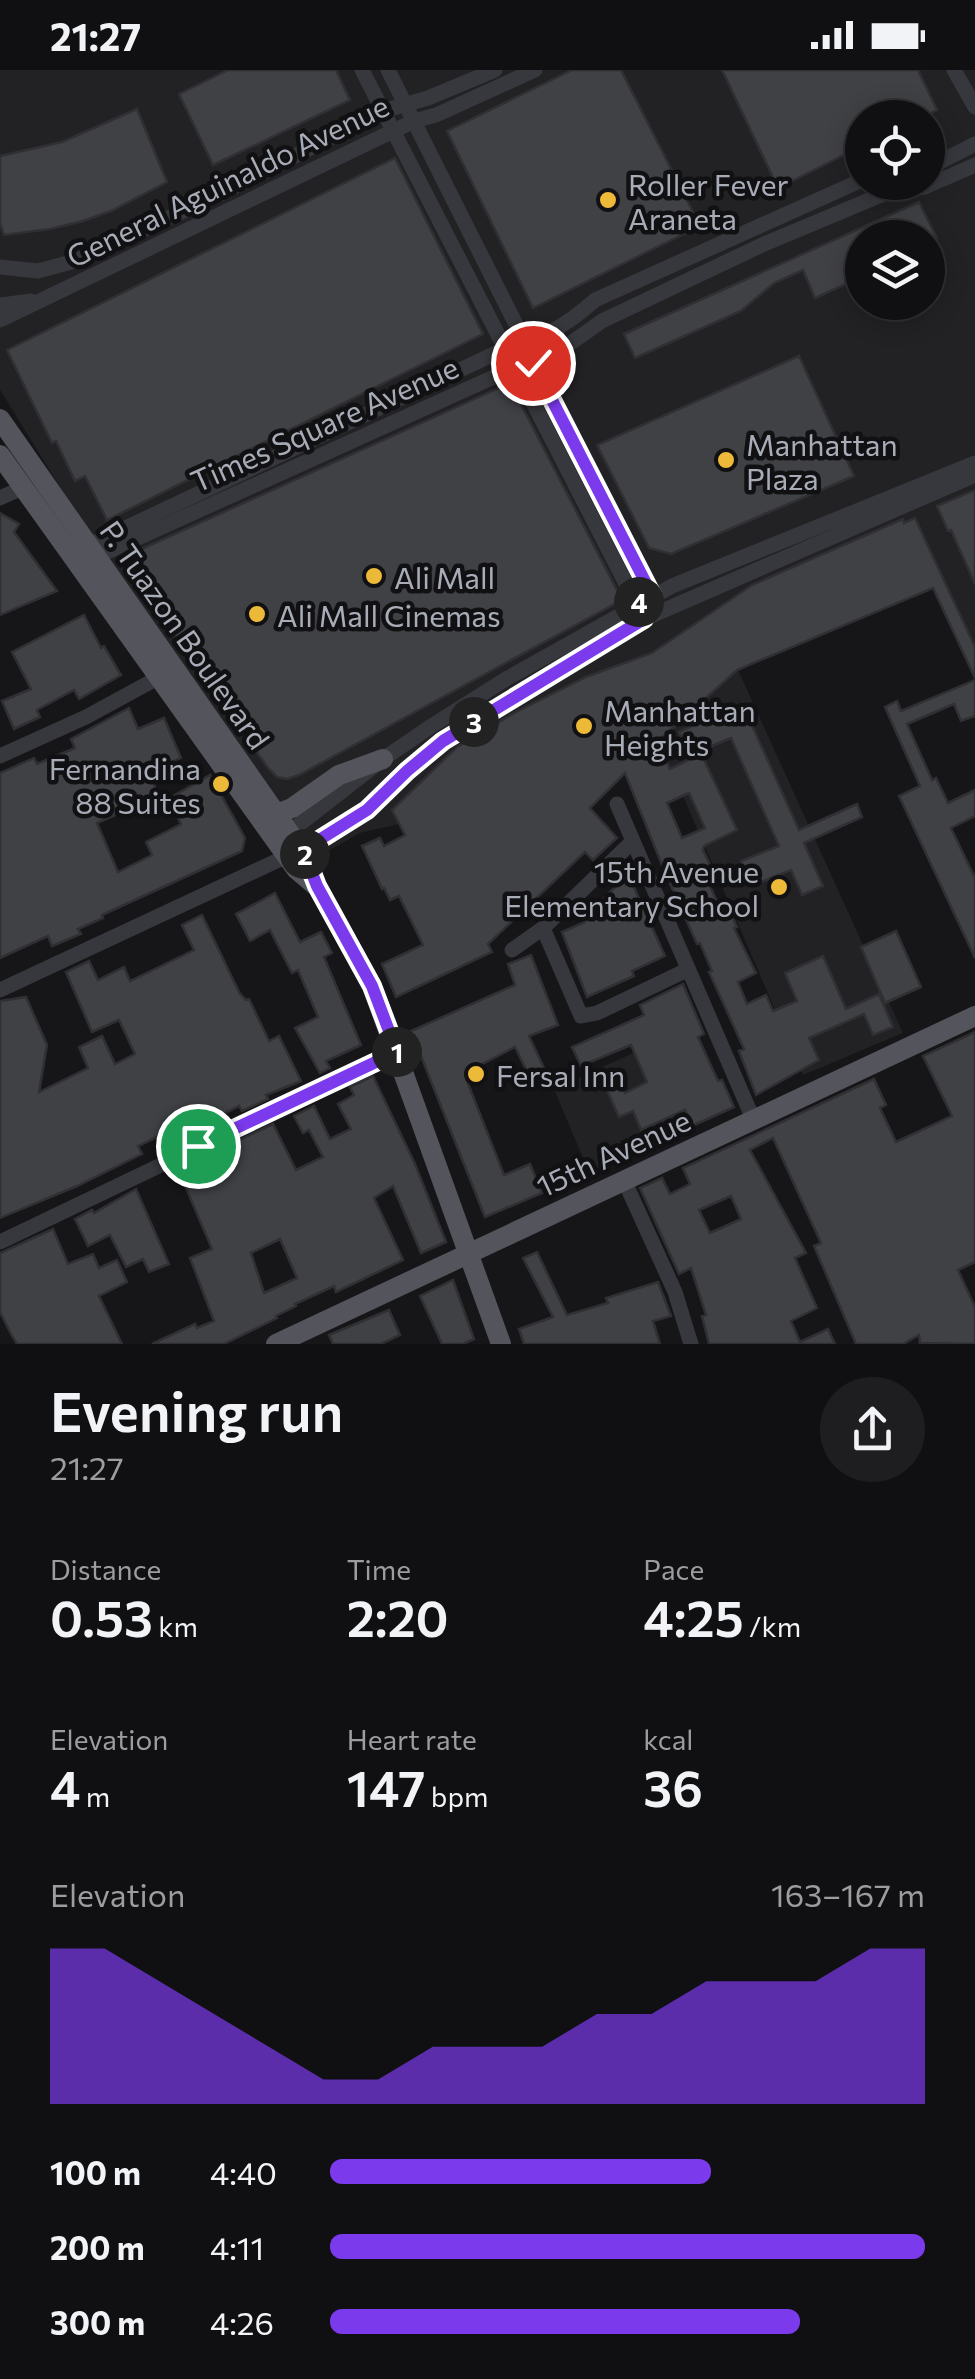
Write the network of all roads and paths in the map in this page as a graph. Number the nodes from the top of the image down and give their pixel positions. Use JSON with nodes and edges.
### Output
{"nodes":[{"id":1,"x":362,"y":70,"type":"edge"},
{"id":2,"x":388,"y":70,"type":"edge"},
{"id":3,"x":495,"y":70,"type":"edge"},
{"id":4,"x":534,"y":70,"type":"edge"},
{"id":5,"x":954,"y":70,"type":"edge"},
{"id":6,"x":404,"y":104,"type":"junction"},
{"id":7,"x":975,"y":107,"type":"edge"},
{"id":8,"x":383,"y":111,"type":"junction"},
{"id":9,"x":414,"y":121,"type":"junction"},
{"id":10,"x":394,"y":131,"type":"junction"},
{"id":11,"x":975,"y":144,"type":"edge"},
{"id":12,"x":945,"y":159,"type":"edge"},
{"id":13,"x":975,"y":164,"type":"edge"},
{"id":14,"x":845,"y":188,"type":"edge"},
{"id":15,"x":0,"y":268,"type":"edge"},
{"id":16,"x":41,"y":300,"type":"junction"},
{"id":17,"x":0,"y":305,"type":"edge"},
{"id":18,"x":0,"y":320,"type":"edge"},
{"id":19,"x":524,"y":344,"type":"junction"},
{"id":20,"x":504,"y":351,"type":"junction"},
{"id":21,"x":533,"y":363,"type":"junction"},
{"id":22,"x":515,"y":370,"type":"junction"},
{"id":23,"x":0,"y":419,"type":"edge"},
{"id":24,"x":0,"y":455,"type":"edge"},
{"id":25,"x":975,"y":463,"type":"edge"},
{"id":26,"x":975,"y":475,"type":"edge"},
{"id":27,"x":22,"y":488,"type":"junction"},
{"id":28,"x":0,"y":498,"type":"edge"},
{"id":29,"x":83,"y":556,"type":"junction"},
{"id":30,"x":652,"y":595,"type":"junction"},
{"id":31,"x":640,"y":611,"type":"junction"},
{"id":32,"x":660,"y":611,"type":"junction"},
{"id":33,"x":166,"y":673,"type":"junction"},
{"id":34,"x":0,"y":756,"type":"edge"},
{"id":35,"x":383,"y":759,"type":"junction"},
{"id":36,"x":352,"y":782,"type":"junction"},
{"id":37,"x":618,"y":804,"type":"dead end"},
{"id":38,"x":367,"y":810,"type":"junction"},
{"id":39,"x":276,"y":814,"type":"junction"},
{"id":40,"x":633,"y":841,"type":"junction"},
{"id":41,"x":289,"y":845,"type":"junction"},
{"id":42,"x":543,"y":928,"type":"junction"},
{"id":43,"x":512,"y":950,"type":"dead end"},
{"id":44,"x":687,"y":970,"type":"junction"},
{"id":45,"x":0,"y":990,"type":"edge"},
{"id":46,"x":975,"y":1016,"type":"edge"},
{"id":47,"x":397,"y":1052,"type":"junction"},
{"id":48,"x":754,"y":1121,"type":"junction"},
{"id":49,"x":624,"y":1180,"type":"junction"},
{"id":50,"x":0,"y":1242,"type":"edge"},
{"id":51,"x":468,"y":1253,"type":"junction"},
{"id":52,"x":276,"y":1344,"type":"edge"},
{"id":53,"x":500,"y":1344,"type":"edge"},
{"id":54,"x":691,"y":1344,"type":"edge"}],
"edges":[{"from":1,"to":8,"type":"street"},
{"from":2,"to":6,"type":"street"},
{"from":3,"to":6,"type":"street","name":"General Aguinaldo Avenue"},
{"from":4,"to":9,"type":"street","name":"General Aguinaldo Avenue"},
{"from":5,"to":7,"type":"street"},
{"from":6,"to":8,"type":"street","name":"General Aguinaldo Avenue"},
{"from":6,"to":9,"type":"street"},
{"from":8,"to":10,"type":"street"},
{"from":8,"to":15,"type":"street","name":"General Aguinaldo Avenue"},
{"from":9,"to":10,"type":"street","name":"General Aguinaldo Avenue"},
{"from":9,"to":19,"type":"street"},
{"from":10,"to":16,"type":"street","name":"General Aguinaldo Avenue"},
{"from":10,"to":20,"type":"street"},
{"from":11,"to":12,"type":"street"},
{"from":13,"to":21,"type":"street","name":"Times Square Avenue"},
{"from":14,"to":19,"type":"street","name":"Times Square Avenue"},
{"from":16,"to":17,"type":"street"},
{"from":16,"to":18,"type":"street","name":"General Aguinaldo Avenue"},
{"from":19,"to":20,"type":"street","name":"Times Square Avenue"},
{"from":19,"to":21,"type":"street"},
{"from":20,"to":22,"type":"street"},
{"from":20,"to":29,"type":"street","name":"Times Square Avenue"},
{"from":21,"to":22,"type":"street","name":"Times Square Avenue"},
{"from":21,"to":30,"type":"street"},
{"from":22,"to":29,"type":"street","name":"Times Square Avenue"},
{"from":22,"to":31,"type":"street"},
{"from":23,"to":29,"type":"main road","name":"P. Tuazon Boulevard"},
{"from":24,"to":27,"type":"main road","name":"P. Tuazon Boulevard"},
{"from":25,"to":30,"type":"street"},
{"from":26,"to":32,"type":"street"},
{"from":27,"to":28,"type":"street"},
{"from":27,"to":29,"type":"main road","name":"P. Tuazon Boulevard"},
{"from":29,"to":33,"type":"main road","name":"P. Tuazon Boulevard"},
{"from":30,"to":31,"type":"street"},
{"from":30,"to":32,"type":"street"},
{"from":31,"to":32,"type":"street"},
{"from":31,"to":35,"type":"street"},
{"from":31,"to":38,"type":"street"},
{"from":33,"to":34,"type":"street"},
{"from":33,"to":39,"type":"main road","name":"P. Tuazon Boulevard"},
{"from":33,"to":41,"type":"main road","name":"P. Tuazon Boulevard"},
{"from":35,"to":36,"type":"street"},
{"from":35,"to":39,"type":"main road"},
{"from":36,"to":38,"type":"street"},
{"from":36,"to":41,"type":"street"},
{"from":37,"to":40,"type":"street"},
{"from":38,"to":41,"type":"street"},
{"from":39,"to":41,"type":"main road","name":"P. Tuazon Boulevard"},
{"from":40,"to":42,"type":"street"},
{"from":40,"to":44,"type":"street"},
{"from":41,"to":45,"type":"street"},
{"from":41,"to":47,"type":"main road","name":"P. Tuazon Boulevard"},
{"from":42,"to":43,"type":"street"},
{"from":42,"to":44,"type":"street"},
{"from":44,"to":48,"type":"street"},
{"from":46,"to":48,"type":"main road","name":"15th Avenue"},
{"from":47,"to":50,"type":"street"},
{"from":47,"to":51,"type":"main road","name":"P. Tuazon Boulevard"},
{"from":48,"to":49,"type":"main road","name":"15th Avenue"},
{"from":49,"to":51,"type":"main road","name":"15th Avenue"},
{"from":49,"to":54,"type":"street"},
{"from":51,"to":52,"type":"main road","name":"15th Avenue"},
{"from":51,"to":53,"type":"main road","name":"P. Tuazon Boulevard"}]}
